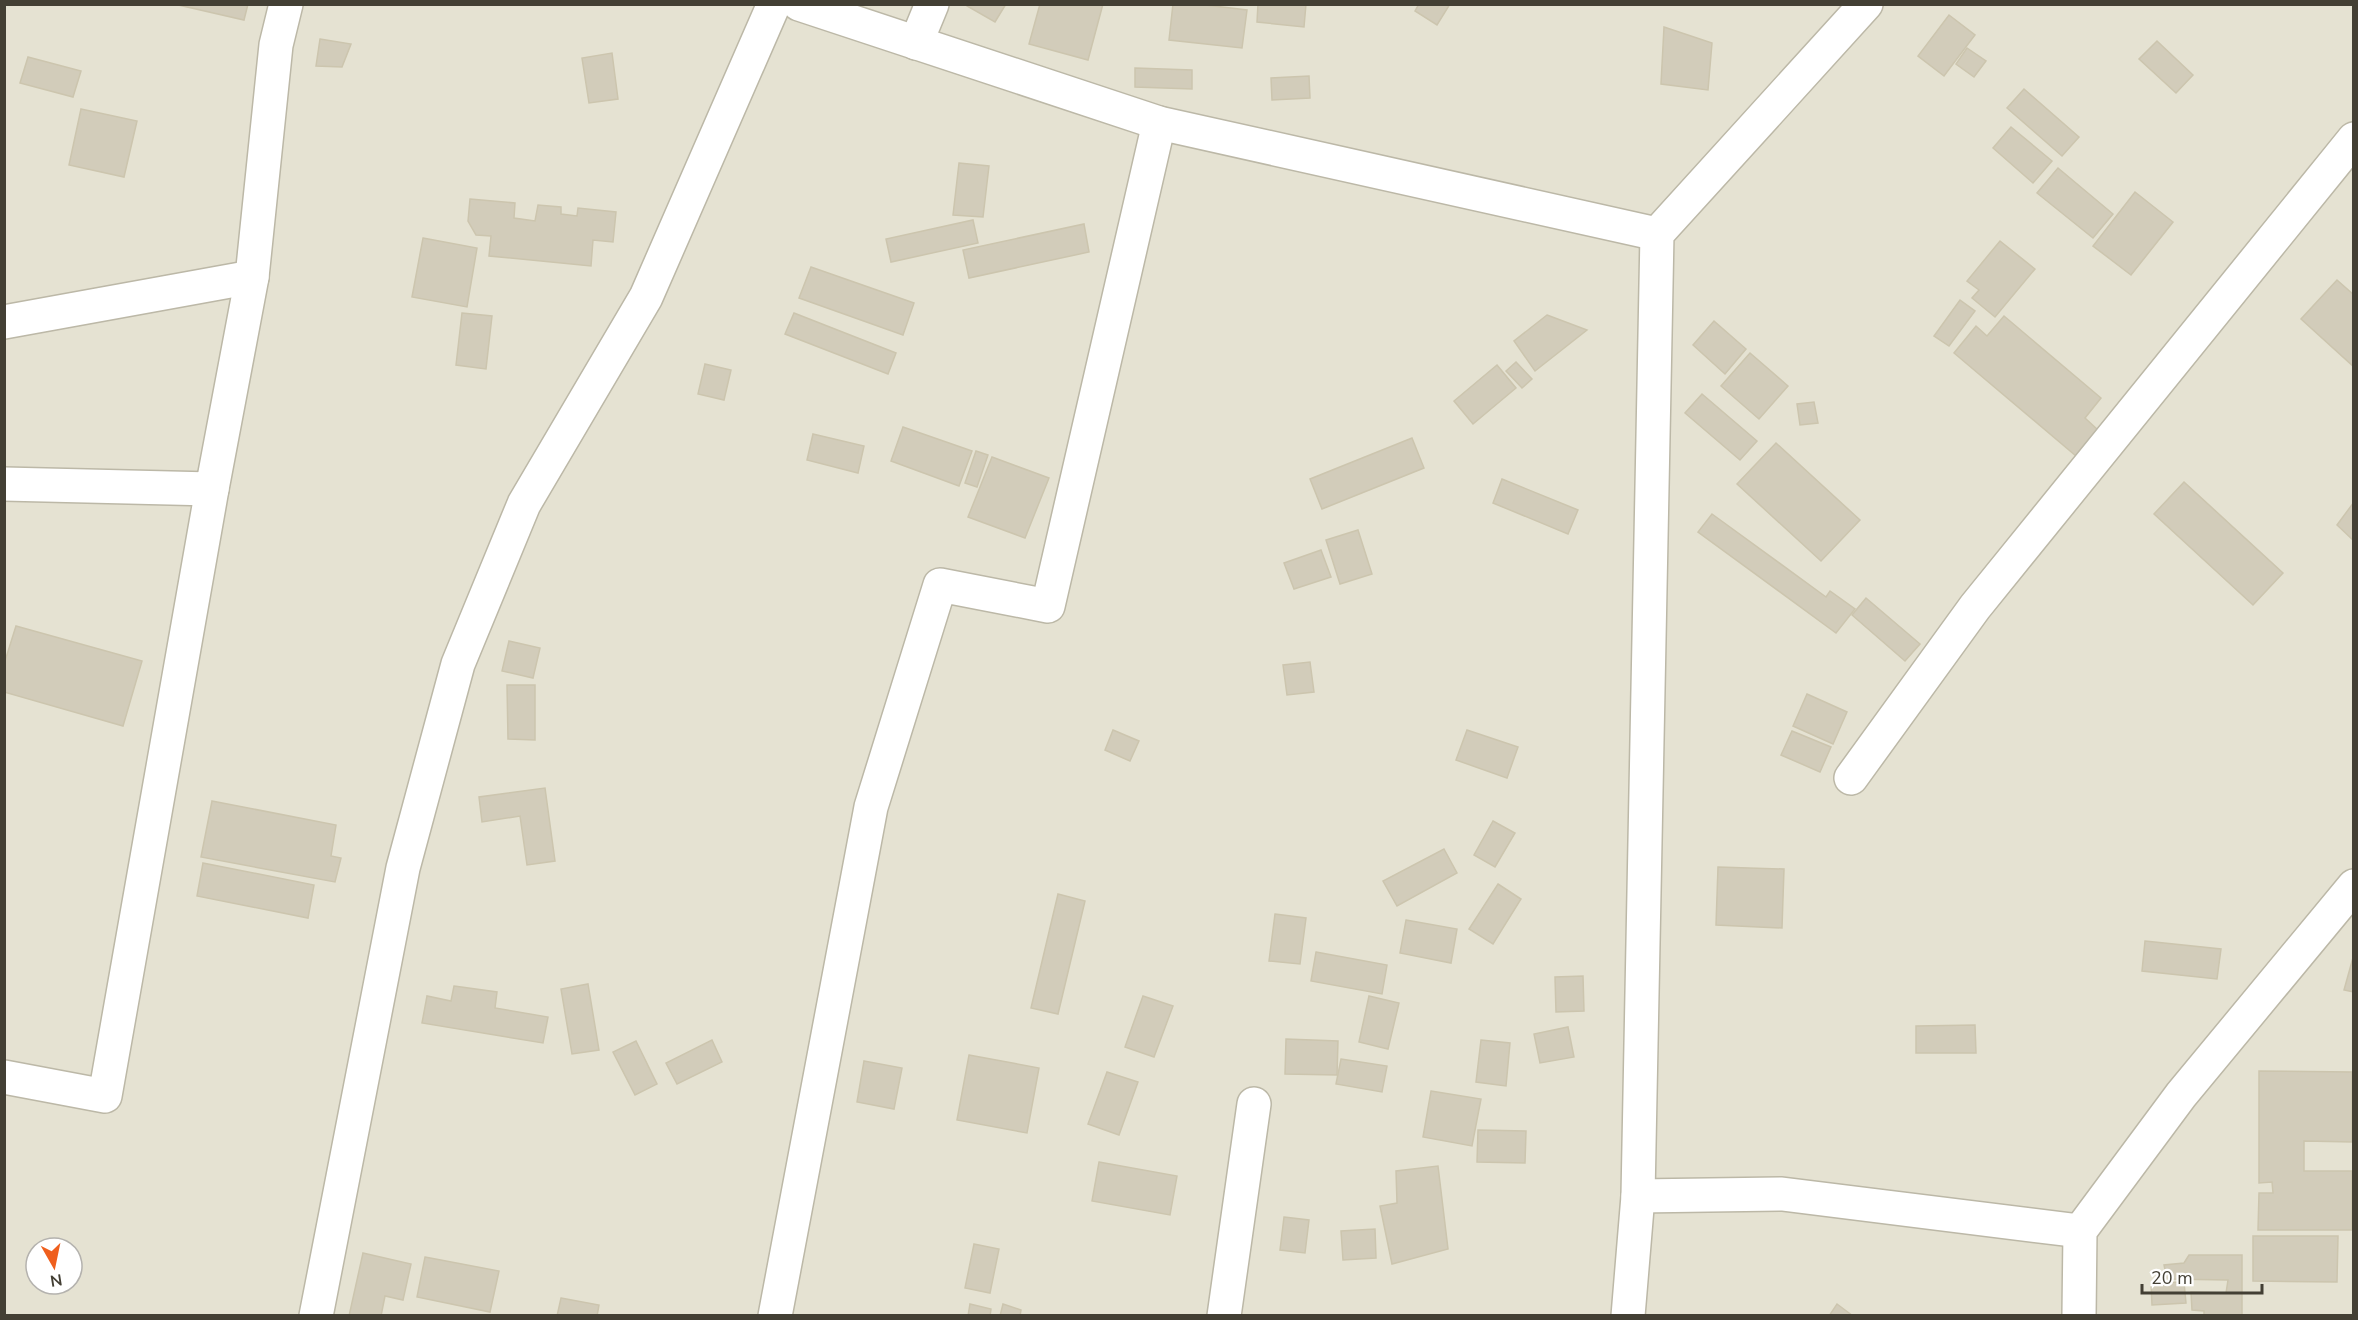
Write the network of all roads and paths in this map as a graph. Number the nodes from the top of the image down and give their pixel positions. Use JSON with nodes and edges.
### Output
{"nodes":[{"id":1,"x":286,"y":4,"type":"edge"},
{"id":2,"x":774,"y":4,"type":"edge"},
{"id":3,"x":799,"y":4,"type":"edge"},
{"id":4,"x":932,"y":4,"type":"edge"},
{"id":5,"x":1866,"y":4,"type":"edge"},
{"id":6,"x":915,"y":43,"type":"junction"},
{"id":7,"x":1159,"y":123,"type":"junction"},
{"id":8,"x":2354,"y":139,"type":"edge"},
{"id":9,"x":1657,"y":234,"type":"junction"},
{"id":10,"x":252,"y":277,"type":"junction"},
{"id":11,"x":4,"y":322,"type":"edge"},
{"id":12,"x":4,"y":484,"type":"edge"},
{"id":13,"x":212,"y":489,"type":"junction"},
{"id":14,"x":1851,"y":778,"type":"dead end"},
{"id":15,"x":2354,"y":886,"type":"edge"},
{"id":16,"x":4,"y":1077,"type":"edge"},
{"id":17,"x":1254,"y":1104,"type":"dead end"},
{"id":18,"x":1638,"y":1196,"type":"junction"},
{"id":19,"x":2080,"y":1231,"type":"junction"},
{"id":20,"x":316,"y":1316,"type":"edge"},
{"id":21,"x":775,"y":1316,"type":"edge"},
{"id":22,"x":1224,"y":1316,"type":"edge"},
{"id":23,"x":1629,"y":1316,"type":"edge"},
{"id":24,"x":2079,"y":1316,"type":"edge"}],
"edges":[{"from":1,"to":10,"type":"street"},
{"from":2,"to":20,"type":"street"},
{"from":3,"to":6,"type":"street"},
{"from":4,"to":6,"type":"street"},
{"from":5,"to":9,"type":"street"},
{"from":6,"to":7,"type":"street"},
{"from":7,"to":9,"type":"street"},
{"from":7,"to":21,"type":"street"},
{"from":8,"to":14,"type":"street"},
{"from":9,"to":18,"type":"street"},
{"from":10,"to":11,"type":"street"},
{"from":10,"to":13,"type":"street"},
{"from":12,"to":13,"type":"street"},
{"from":13,"to":16,"type":"street"},
{"from":15,"to":19,"type":"street"},
{"from":17,"to":22,"type":"street"},
{"from":18,"to":19,"type":"street"},
{"from":18,"to":23,"type":"street"},
{"from":19,"to":24,"type":"street"}]}
